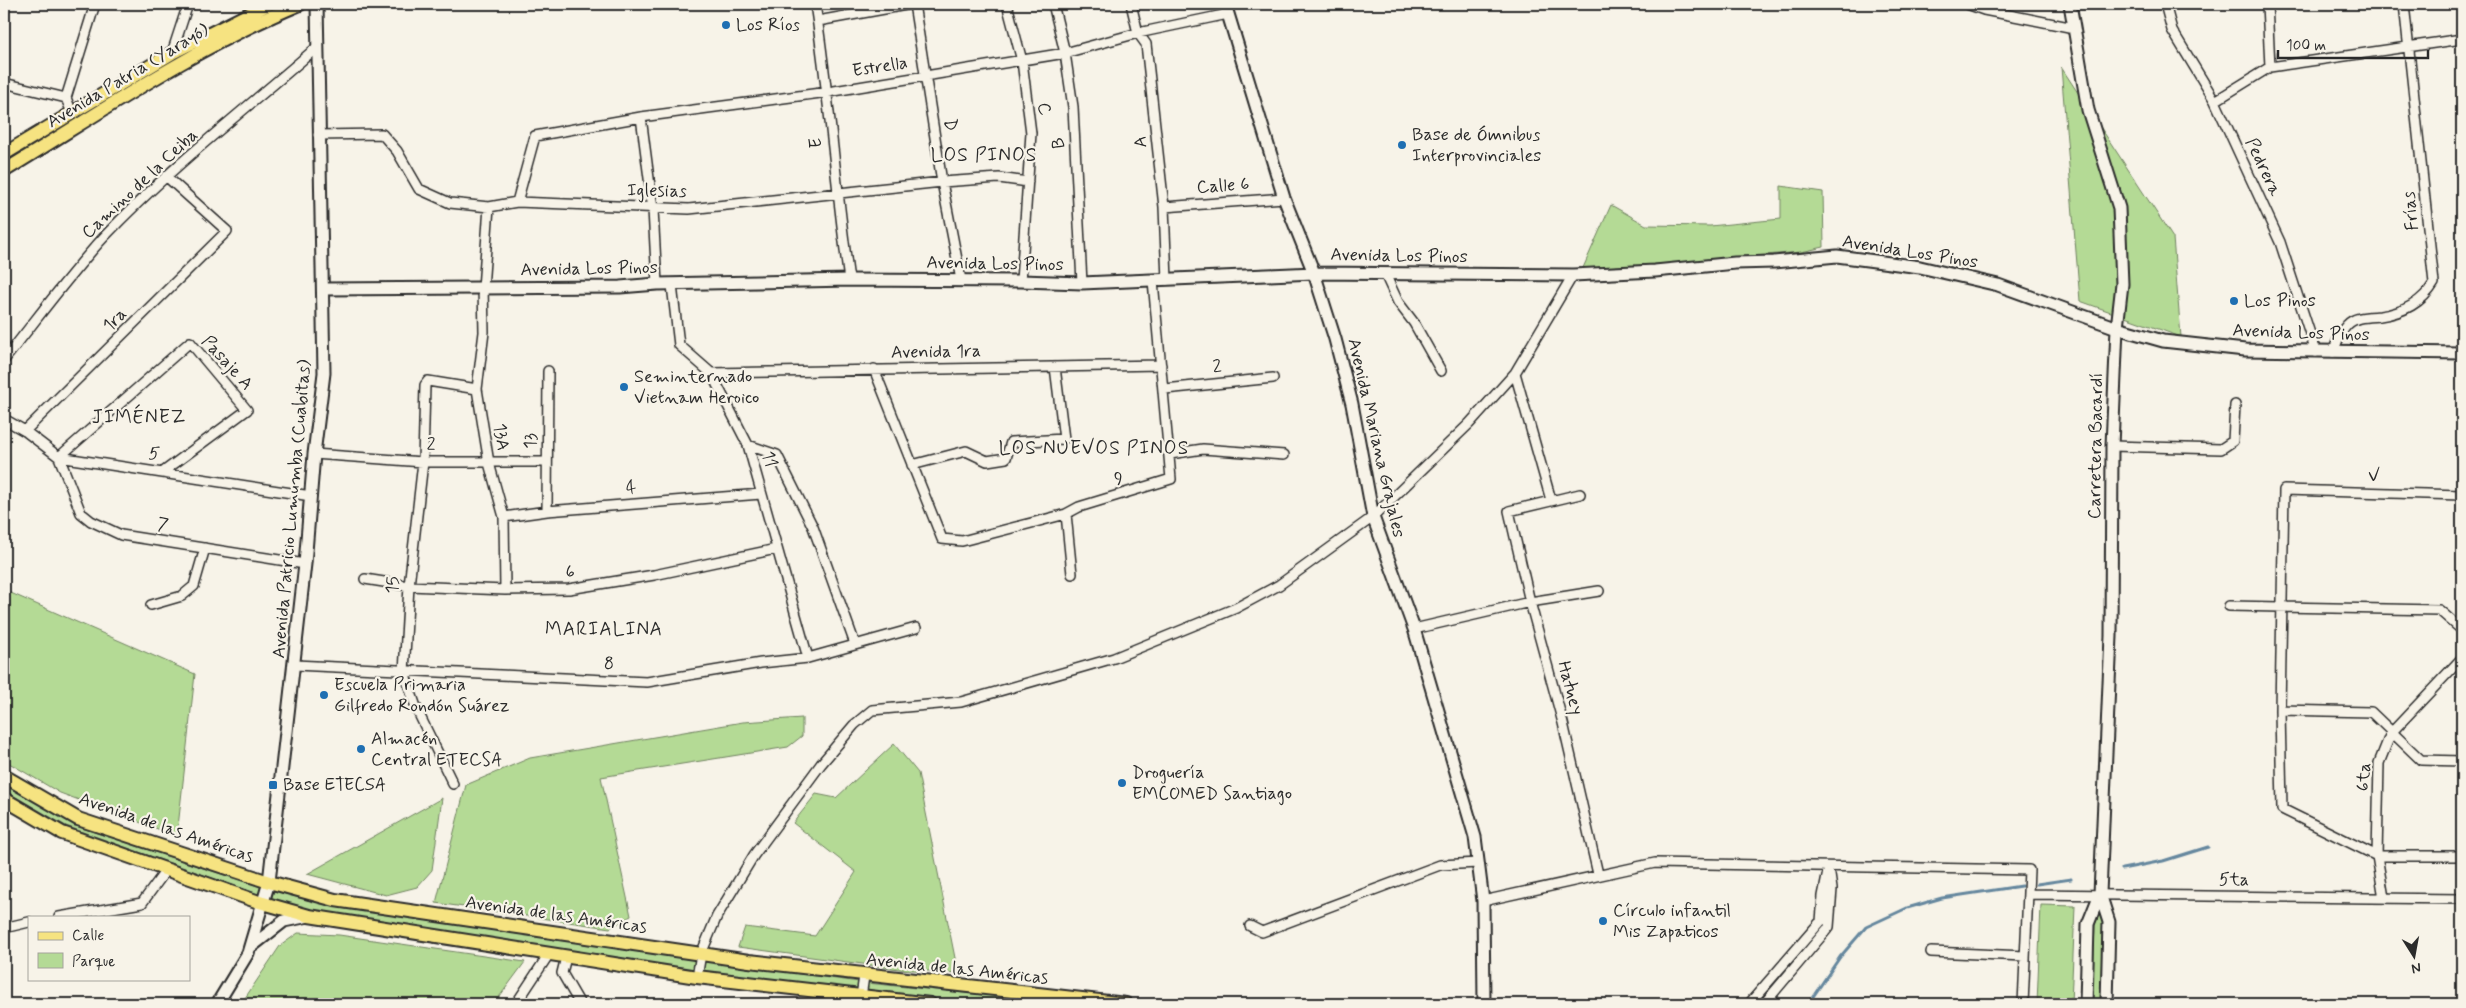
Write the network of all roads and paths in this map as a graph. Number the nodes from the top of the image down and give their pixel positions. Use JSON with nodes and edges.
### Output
{"nodes":[{"id":1,"x":95,"y":4,"type":"edge"},
{"id":2,"x":188,"y":4,"type":"edge"},
{"id":3,"x":269,"y":4,"type":"edge"},
{"id":4,"x":300,"y":4,"type":"edge"},
{"id":5,"x":317,"y":4,"type":"edge"},
{"id":6,"x":815,"y":4,"type":"edge"},
{"id":7,"x":913,"y":4,"type":"edge"},
{"id":8,"x":1007,"y":4,"type":"edge"},
{"id":9,"x":1053,"y":4,"type":"edge"},
{"id":10,"x":1132,"y":4,"type":"edge"},
{"id":11,"x":1967,"y":4,"type":"edge"},
{"id":12,"x":2070,"y":4,"type":"edge"},
{"id":13,"x":2165,"y":4,"type":"edge"},
{"id":14,"x":2267,"y":4,"type":"edge"},
{"id":15,"x":2404,"y":4,"type":"edge"},
{"id":16,"x":1226,"y":9,"type":"edge"},
{"id":17,"x":818,"y":21,"type":"junction"},
{"id":18,"x":2074,"y":28,"type":"junction"},
{"id":19,"x":1138,"y":33,"type":"junction"},
{"id":20,"x":2462,"y":39,"type":"edge"},
{"id":21,"x":2409,"y":46,"type":"junction"},
{"id":22,"x":316,"y":48,"type":"junction"},
{"id":23,"x":172,"y":53,"type":"junction"},
{"id":24,"x":1065,"y":53,"type":"junction"},
{"id":25,"x":1022,"y":60,"type":"junction"},
{"id":26,"x":2270,"y":67,"type":"junction"},
{"id":27,"x":927,"y":76,"type":"junction"},
{"id":28,"x":4,"y":83,"type":"edge"},
{"id":29,"x":828,"y":92,"type":"junction"},
{"id":30,"x":66,"y":98,"type":"junction"},
{"id":31,"x":2215,"y":101,"type":"junction"},
{"id":32,"x":72,"y":113,"type":"junction"},
{"id":33,"x":641,"y":117,"type":"junction"},
{"id":34,"x":318,"y":135,"type":"junction"},
{"id":35,"x":4,"y":154,"type":"edge"},
{"id":36,"x":4,"y":171,"type":"edge"},
{"id":37,"x":167,"y":177,"type":"junction"},
{"id":38,"x":942,"y":182,"type":"junction"},
{"id":39,"x":1028,"y":182,"type":"junction"},
{"id":40,"x":836,"y":195,"type":"junction"},
{"id":41,"x":1284,"y":198,"type":"junction"},
{"id":42,"x":517,"y":202,"type":"junction"},
{"id":43,"x":489,"y":207,"type":"junction"},
{"id":44,"x":1164,"y":207,"type":"junction"},
{"id":45,"x":653,"y":209,"type":"junction"},
{"id":46,"x":1314,"y":273,"type":"junction"},
{"id":47,"x":1385,"y":274,"type":"junction"},
{"id":48,"x":1573,"y":275,"type":"junction"},
{"id":49,"x":849,"y":280,"type":"junction"},
{"id":50,"x":961,"y":280,"type":"junction"},
{"id":51,"x":1021,"y":280,"type":"junction"},
{"id":52,"x":1154,"y":280,"type":"junction"},
{"id":53,"x":1167,"y":280,"type":"junction"},
{"id":54,"x":1082,"y":283,"type":"junction"},
{"id":55,"x":656,"y":284,"type":"junction"},
{"id":56,"x":672,"y":286,"type":"junction"},
{"id":57,"x":484,"y":288,"type":"junction"},
{"id":58,"x":323,"y":289,"type":"junction"},
{"id":59,"x":2117,"y":328,"type":"junction"},
{"id":60,"x":2316,"y":352,"type":"junction"},
{"id":61,"x":2333,"y":352,"type":"junction"},
{"id":62,"x":2462,"y":353,"type":"edge"},
{"id":63,"x":4,"y":360,"type":"edge"},
{"id":64,"x":1161,"y":365,"type":"junction"},
{"id":65,"x":1055,"y":367,"type":"junction"},
{"id":66,"x":874,"y":369,"type":"junction"},
{"id":67,"x":548,"y":371,"type":"dead end"},
{"id":68,"x":1441,"y":371,"type":"dead end"},
{"id":69,"x":711,"y":373,"type":"junction"},
{"id":70,"x":1515,"y":373,"type":"junction"},
{"id":71,"x":1273,"y":378,"type":"dead end"},
{"id":72,"x":477,"y":389,"type":"junction"},
{"id":73,"x":1165,"y":389,"type":"junction"},
{"id":74,"x":2235,"y":405,"type":"dead end"},
{"id":75,"x":4,"y":419,"type":"edge"},
{"id":76,"x":25,"y":431,"type":"junction"},
{"id":77,"x":748,"y":445,"type":"junction"},
{"id":78,"x":2112,"y":446,"type":"junction"},
{"id":79,"x":314,"y":454,"type":"junction"},
{"id":80,"x":1170,"y":454,"type":"junction"},
{"id":81,"x":1284,"y":454,"type":"dead end"},
{"id":82,"x":59,"y":457,"type":"junction"},
{"id":83,"x":423,"y":462,"type":"junction"},
{"id":84,"x":547,"y":462,"type":"junction"},
{"id":85,"x":489,"y":463,"type":"junction"},
{"id":86,"x":912,"y":465,"type":"junction"},
{"id":87,"x":163,"y":472,"type":"junction"},
{"id":88,"x":761,"y":494,"type":"junction"},
{"id":89,"x":1580,"y":494,"type":"dead end"},
{"id":90,"x":2462,"y":495,"type":"edge"},
{"id":91,"x":311,"y":496,"type":"junction"},
{"id":92,"x":1551,"y":500,"type":"junction"},
{"id":93,"x":546,"y":511,"type":"junction"},
{"id":94,"x":1066,"y":514,"type":"junction"},
{"id":95,"x":504,"y":517,"type":"junction"},
{"id":96,"x":1373,"y":517,"type":"junction"},
{"id":97,"x":205,"y":548,"type":"junction"},
{"id":98,"x":776,"y":549,"type":"junction"},
{"id":99,"x":306,"y":564,"type":"junction"},
{"id":100,"x":1072,"y":574,"type":"dead end"},
{"id":101,"x":366,"y":579,"type":"dead end"},
{"id":102,"x":409,"y":586,"type":"junction"},
{"id":103,"x":505,"y":590,"type":"junction"},
{"id":104,"x":1599,"y":591,"type":"dead end"},
{"id":105,"x":1530,"y":602,"type":"junction"},
{"id":106,"x":151,"y":605,"type":"dead end"},
{"id":107,"x":2229,"y":606,"type":"dead end"},
{"id":108,"x":2282,"y":608,"type":"junction"},
{"id":109,"x":916,"y":628,"type":"dead end"},
{"id":110,"x":1414,"y":629,"type":"junction"},
{"id":111,"x":2462,"y":630,"type":"edge"},
{"id":112,"x":855,"y":644,"type":"junction"},
{"id":113,"x":808,"y":658,"type":"junction"},
{"id":114,"x":2462,"y":658,"type":"edge"},
{"id":115,"x":295,"y":665,"type":"junction"},
{"id":116,"x":404,"y":672,"type":"junction"},
{"id":117,"x":2280,"y":710,"type":"junction"},
{"id":118,"x":2391,"y":733,"type":"junction"},
{"id":119,"x":2462,"y":761,"type":"edge"},
{"id":120,"x":4,"y":776,"type":"edge"},
{"id":121,"x":453,"y":784,"type":"dead end"},
{"id":122,"x":4,"y":799,"type":"edge"},
{"id":123,"x":2377,"y":856,"type":"junction"},
{"id":124,"x":2462,"y":856,"type":"edge"},
{"id":125,"x":1478,"y":863,"type":"junction"},
{"id":126,"x":1829,"y":867,"type":"junction"},
{"id":127,"x":167,"y":869,"type":"junction"},
{"id":128,"x":1598,"y":874,"type":"junction"},
{"id":129,"x":270,"y":882,"type":"junction"},
{"id":130,"x":2029,"y":894,"type":"junction"},
{"id":131,"x":2100,"y":894,"type":"junction"},
{"id":132,"x":2384,"y":898,"type":"junction"},
{"id":133,"x":2462,"y":900,"type":"edge"},
{"id":134,"x":1483,"y":901,"type":"junction"},
{"id":135,"x":264,"y":903,"type":"junction"},
{"id":136,"x":65,"y":916,"type":"edge"},
{"id":137,"x":309,"y":916,"type":"junction"},
{"id":138,"x":28,"y":922,"type":"edge"},
{"id":139,"x":1250,"y":926,"type":"dead end"},
{"id":140,"x":4,"y":928,"type":"edge"},
{"id":141,"x":250,"y":947,"type":"junction"},
{"id":142,"x":1931,"y":952,"type":"dead end"},
{"id":143,"x":549,"y":954,"type":"junction"},
{"id":144,"x":700,"y":954,"type":"junction"},
{"id":145,"x":2025,"y":956,"type":"junction"},
{"id":146,"x":566,"y":957,"type":"junction"},
{"id":147,"x":864,"y":976,"type":"junction"},
{"id":148,"x":697,"y":977,"type":"junction"},
{"id":149,"x":862,"y":1000,"type":"edge"},
{"id":150,"x":217,"y":1004,"type":"edge"},
{"id":151,"x":516,"y":1004,"type":"edge"},
{"id":152,"x":580,"y":1004,"type":"edge"},
{"id":153,"x":930,"y":1004,"type":"edge"},
{"id":154,"x":1126,"y":1004,"type":"edge"},
{"id":155,"x":1484,"y":1004,"type":"edge"},
{"id":156,"x":1749,"y":1004,"type":"edge"},
{"id":157,"x":1764,"y":1004,"type":"edge"},
{"id":158,"x":2023,"y":1004,"type":"edge"},
{"id":159,"x":2086,"y":1004,"type":"edge"},
{"id":160,"x":2107,"y":1004,"type":"edge"}],
"edges":[{"from":1,"to":30,"type":"street"},
{"from":2,"to":23,"type":"street"},
{"from":3,"to":23,"type":"main road","name":"Avenida Patria (Yarayó)"},
{"from":4,"to":36,"type":"main road","name":"Avenida Patria (Yarayó)"},
{"from":5,"to":22,"type":"street","name":"Avenida Patricio Lumumba (Cuabitas)"},
{"from":6,"to":17,"type":"street","name":"E"},
{"from":7,"to":17,"type":"street"},
{"from":7,"to":27,"type":"street","name":"D"},
{"from":8,"to":25,"type":"street","name":"C"},
{"from":9,"to":24,"type":"street","name":"B"},
{"from":10,"to":19,"type":"street","name":"A"},
{"from":11,"to":18,"type":"street"},
{"from":12,"to":18,"type":"street","name":"Carretera Bacardí"},
{"from":13,"to":31,"type":"street","name":"Pedrera"},
{"from":14,"to":26,"type":"street"},
{"from":15,"to":21,"type":"street","name":"Frías"},
{"from":16,"to":19,"type":"street","name":"Estrella"},
{"from":16,"to":41,"type":"street","name":"Avenida Mariana Grajales"},
{"from":17,"to":29,"type":"street","name":"E"},
{"from":18,"to":59,"type":"street","name":"Carretera Bacardí"},
{"from":19,"to":24,"type":"street","name":"Estrella"},
{"from":19,"to":44,"type":"street","name":"A"},
{"from":20,"to":21,"type":"street"},
{"from":21,"to":26,"type":"street"},
{"from":21,"to":61,"type":"street","name":"Frías"},
{"from":22,"to":34,"type":"street","name":"Avenida Patricio Lumumba (Cuabitas)"},
{"from":22,"to":37,"type":"street","name":"Camino de la Ceiba"},
{"from":23,"to":32,"type":"main road","name":"Avenida Patria (Yarayó)"},
{"from":24,"to":25,"type":"street","name":"Estrella"},
{"from":24,"to":54,"type":"street","name":"B"},
{"from":25,"to":27,"type":"street","name":"Estrella"},
{"from":25,"to":39,"type":"street","name":"C"},
{"from":26,"to":31,"type":"street"},
{"from":27,"to":29,"type":"street","name":"Estrella"},
{"from":27,"to":38,"type":"street","name":"D"},
{"from":28,"to":30,"type":"street"},
{"from":29,"to":33,"type":"street","name":"Estrella"},
{"from":29,"to":40,"type":"street","name":"E"},
{"from":30,"to":32,"type":"street"},
{"from":31,"to":60,"type":"street","name":"Pedrera"},
{"from":32,"to":35,"type":"main road","name":"Avenida Patria (Yarayó)"},
{"from":33,"to":42,"type":"street","name":"Estrella"},
{"from":33,"to":45,"type":"street"},
{"from":34,"to":43,"type":"street","name":"Iglesias"},
{"from":34,"to":58,"type":"street","name":"Avenida Patricio Lumumba (Cuabitas)"},
{"from":37,"to":63,"type":"street","name":"Camino de la Ceiba"},
{"from":37,"to":76,"type":"street","name":"1ra"},
{"from":38,"to":39,"type":"street","name":"Iglesias"},
{"from":38,"to":40,"type":"street","name":"Iglesias"},
{"from":38,"to":50,"type":"street","name":"D"},
{"from":39,"to":51,"type":"street","name":"C"},
{"from":40,"to":45,"type":"street","name":"Iglesias"},
{"from":40,"to":49,"type":"street","name":"E"},
{"from":41,"to":44,"type":"street","name":"Calle 6"},
{"from":41,"to":46,"type":"street","name":"Avenida Mariana Grajales"},
{"from":42,"to":43,"type":"street","name":"Iglesias"},
{"from":42,"to":45,"type":"street","name":"Iglesias"},
{"from":43,"to":57,"type":"street"},
{"from":44,"to":53,"type":"street","name":"A"},
{"from":45,"to":55,"type":"street"},
{"from":46,"to":47,"type":"street","name":"Avenida Los Pinos"},
{"from":46,"to":53,"type":"street","name":"Avenida Los Pinos"},
{"from":46,"to":96,"type":"street","name":"Avenida Mariana Grajales"},
{"from":47,"to":48,"type":"street","name":"Avenida Los Pinos"},
{"from":47,"to":68,"type":"street"},
{"from":48,"to":59,"type":"street","name":"Avenida Los Pinos"},
{"from":48,"to":70,"type":"street"},
{"from":49,"to":50,"type":"street","name":"Avenida Los Pinos"},
{"from":49,"to":56,"type":"street","name":"Avenida Los Pinos"},
{"from":50,"to":51,"type":"street","name":"Avenida Los Pinos"},
{"from":51,"to":54,"type":"street","name":"Avenida Los Pinos"},
{"from":52,"to":53,"type":"street","name":"Avenida Los Pinos"},
{"from":52,"to":54,"type":"street","name":"Avenida Los Pinos"},
{"from":52,"to":64,"type":"street","name":"9"},
{"from":55,"to":56,"type":"street","name":"Avenida Los Pinos"},
{"from":55,"to":57,"type":"street","name":"Avenida Los Pinos"},
{"from":56,"to":69,"type":"street","name":"11"},
{"from":57,"to":58,"type":"street","name":"Avenida Los Pinos"},
{"from":57,"to":72,"type":"street","name":"13A"},
{"from":58,"to":79,"type":"street","name":"Avenida Patricio Lumumba (Cuabitas)"},
{"from":59,"to":60,"type":"street","name":"Avenida Los Pinos"},
{"from":59,"to":78,"type":"street","name":"Carretera Bacardí"},
{"from":60,"to":61,"type":"street","name":"Avenida Los Pinos"},
{"from":61,"to":62,"type":"street","name":"Avenida Los Pinos"},
{"from":64,"to":65,"type":"street","name":"Avenida 1ra"},
{"from":64,"to":73,"type":"street","name":"9"},
{"from":65,"to":66,"type":"street","name":"Avenida 1ra"},
{"from":65,"to":86,"type":"street"},
{"from":66,"to":69,"type":"street","name":"Avenida 1ra"},
{"from":66,"to":86,"type":"street"},
{"from":67,"to":84,"type":"street","name":"13"},
{"from":69,"to":77,"type":"street","name":"11"},
{"from":70,"to":92,"type":"street"},
{"from":70,"to":96,"type":"street"},
{"from":71,"to":73,"type":"street","name":"2"},
{"from":72,"to":83,"type":"street","name":"15"},
{"from":72,"to":85,"type":"street","name":"13A"},
{"from":73,"to":80,"type":"street","name":"9"},
{"from":74,"to":78,"type":"street"},
{"from":75,"to":76,"type":"street","name":"5"},
{"from":76,"to":82,"type":"street","name":"5"},
{"from":77,"to":88,"type":"street","name":"11"},
{"from":77,"to":112,"type":"street"},
{"from":78,"to":131,"type":"street","name":"Carretera Bacardí"},
{"from":79,"to":83,"type":"street","name":"2"},
{"from":79,"to":91,"type":"street","name":"Avenida Patricio Lumumba (Cuabitas)"},
{"from":80,"to":81,"type":"street"},
{"from":80,"to":94,"type":"street","name":"9"},
{"from":82,"to":87,"type":"street","name":"5"},
{"from":82,"to":87,"type":"street","name":"Pasaje A"},
{"from":82,"to":97,"type":"street","name":"7"},
{"from":83,"to":85,"type":"street","name":"2"},
{"from":83,"to":102,"type":"street","name":"15"},
{"from":84,"to":85,"type":"street","name":"2"},
{"from":84,"to":93,"type":"street","name":"13"},
{"from":85,"to":95,"type":"street","name":"13A"},
{"from":86,"to":94,"type":"street","name":"9"},
{"from":87,"to":91,"type":"street","name":"5"},
{"from":88,"to":93,"type":"street","name":"4"},
{"from":88,"to":98,"type":"street","name":"11"},
{"from":89,"to":92,"type":"street"},
{"from":90,"to":108,"type":"street","name":"V"},
{"from":91,"to":99,"type":"street","name":"Avenida Patricio Lumumba (Cuabitas)"},
{"from":92,"to":105,"type":"street","name":"Hatuey"},
{"from":93,"to":95,"type":"street","name":"4"},
{"from":94,"to":100,"type":"street"},
{"from":95,"to":103,"type":"street","name":"13A"},
{"from":96,"to":110,"type":"street","name":"Avenida Mariana Grajales"},
{"from":96,"to":144,"type":"street"},
{"from":97,"to":99,"type":"street","name":"7"},
{"from":97,"to":106,"type":"street"},
{"from":98,"to":103,"type":"street","name":"6"},
{"from":98,"to":113,"type":"street","name":"11"},
{"from":99,"to":115,"type":"street","name":"Avenida Patricio Lumumba (Cuabitas)"},
{"from":101,"to":102,"type":"street","name":"6"},
{"from":102,"to":103,"type":"street","name":"6"},
{"from":102,"to":116,"type":"street","name":"15"},
{"from":104,"to":105,"type":"street"},
{"from":105,"to":110,"type":"street"},
{"from":105,"to":128,"type":"street","name":"Hatuey"},
{"from":107,"to":108,"type":"street"},
{"from":108,"to":111,"type":"street"},
{"from":108,"to":117,"type":"street"},
{"from":109,"to":112,"type":"street","name":"8"},
{"from":110,"to":125,"type":"street","name":"Avenida Mariana Grajales"},
{"from":112,"to":113,"type":"street","name":"8"},
{"from":113,"to":116,"type":"street","name":"8"},
{"from":114,"to":118,"type":"street","name":"6ta"},
{"from":115,"to":116,"type":"street","name":"8"},
{"from":115,"to":129,"type":"street","name":"Avenida Patricio Lumumba (Cuabitas)"},
{"from":116,"to":121,"type":"street","name":"15"},
{"from":117,"to":118,"type":"street"},
{"from":117,"to":123,"type":"street"},
{"from":118,"to":119,"type":"street"},
{"from":118,"to":123,"type":"street","name":"6ta"},
{"from":120,"to":129,"type":"main road","name":"Avenida de las Américas"},
{"from":122,"to":127,"type":"main road"},
{"from":123,"to":124,"type":"street"},
{"from":123,"to":132,"type":"street","name":"6ta"},
{"from":125,"to":134,"type":"street","name":"Avenida Mariana Grajales"},
{"from":125,"to":139,"type":"street"},
{"from":126,"to":128,"type":"street"},
{"from":126,"to":130,"type":"street"},
{"from":126,"to":156,"type":"street"},
{"from":126,"to":157,"type":"street"},
{"from":127,"to":135,"type":"main road"},
{"from":127,"to":136,"type":"street"},
{"from":128,"to":134,"type":"street"},
{"from":129,"to":135,"type":"street","name":"Avenida Patricio Lumumba (Cuabitas)"},
{"from":129,"to":144,"type":"main road","name":"Avenida de las Américas"},
{"from":130,"to":131,"type":"street","name":"5ta"},
{"from":130,"to":145,"type":"street"},
{"from":131,"to":132,"type":"street","name":"5ta"},
{"from":131,"to":159,"type":"street","name":"Carretera Bacardí"},
{"from":131,"to":160,"type":"street","name":"Carretera Bacardí"},
{"from":132,"to":133,"type":"street","name":"5ta"},
{"from":134,"to":155,"type":"street","name":"Avenida Mariana Grajales"},
{"from":135,"to":137,"type":"main road"},
{"from":135,"to":141,"type":"street","name":"Avenida Patricio Lumumba (Cuabitas)"},
{"from":137,"to":141,"type":"street"},
{"from":137,"to":143,"type":"main road"},
{"from":138,"to":140,"type":"street"},
{"from":141,"to":150,"type":"street","name":"Avenida Patricio Lumumba (Cuabitas)"},
{"from":142,"to":145,"type":"street"},
{"from":143,"to":146,"type":"main road"},
{"from":143,"to":151,"type":"street"},
{"from":144,"to":147,"type":"main road","name":"Avenida de las Américas"},
{"from":144,"to":148,"type":"street"},
{"from":145,"to":158,"type":"street"},
{"from":146,"to":148,"type":"main road"},
{"from":146,"to":152,"type":"street"},
{"from":147,"to":149,"type":"street"},
{"from":147,"to":154,"type":"main road","name":"Avenida de las Américas"},
{"from":148,"to":149,"type":"main road"},
{"from":149,"to":153,"type":"main road"}]}
